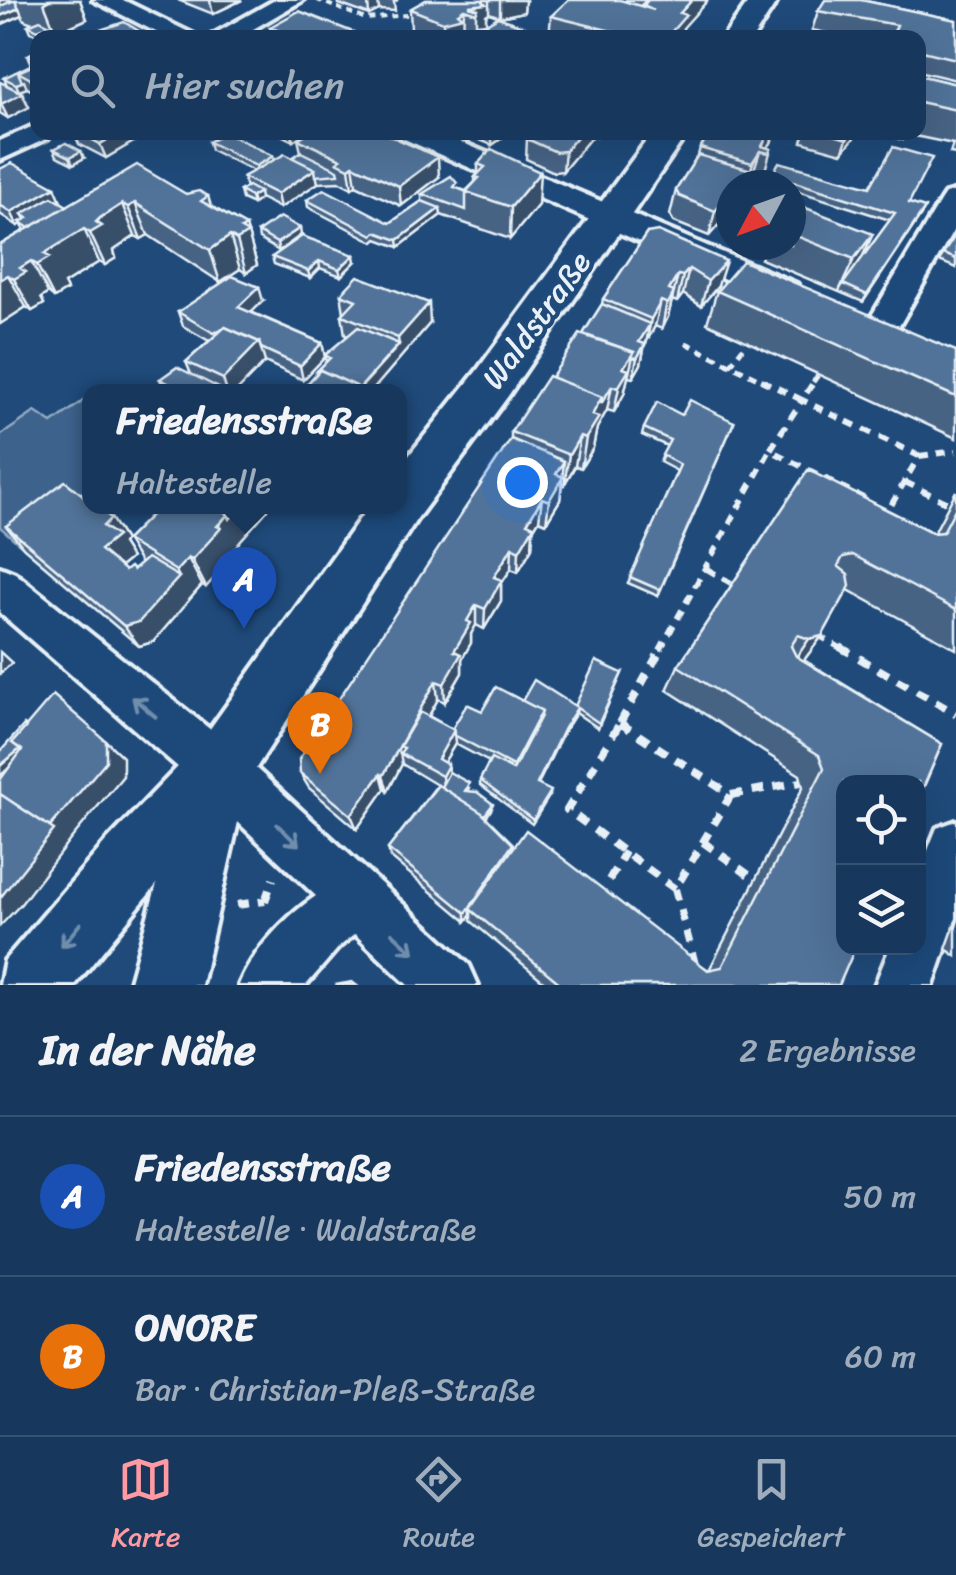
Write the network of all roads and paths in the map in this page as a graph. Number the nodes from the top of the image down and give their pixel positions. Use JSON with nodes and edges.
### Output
{"nodes":[{"id":1,"x":104,"y":0,"type":"edge"},
{"id":2,"x":292,"y":0,"type":"edge"},
{"id":3,"x":316,"y":0,"type":"edge"},
{"id":4,"x":764,"y":0,"type":"edge"},
{"id":5,"x":428,"y":7,"type":"edge"},
{"id":6,"x":171,"y":30,"type":"edge"},
{"id":7,"x":234,"y":30,"type":"edge"},
{"id":8,"x":743,"y":30,"type":"edge"},
{"id":9,"x":30,"y":136,"type":"edge"},
{"id":10,"x":431,"y":140,"type":"edge"},
{"id":11,"x":664,"y":140,"type":"edge"},
{"id":12,"x":0,"y":152,"type":"edge"},
{"id":13,"x":956,"y":200,"type":"edge"},
{"id":14,"x":610,"y":217,"type":"junction"},
{"id":15,"x":812,"y":303,"type":"edge"},
{"id":16,"x":845,"y":317,"type":"edge"},
{"id":17,"x":879,"y":332,"type":"junction"},
{"id":18,"x":748,"y":342,"type":"edge"},
{"id":19,"x":686,"y":343,"type":"dead end"},
{"id":20,"x":910,"y":345,"type":"edge"},
{"id":21,"x":730,"y":365,"type":"junction"},
{"id":22,"x":819,"y":374,"type":"edge"},
{"id":23,"x":802,"y":400,"type":"junction"},
{"id":24,"x":770,"y":450,"type":"junction"},
{"id":25,"x":956,"y":451,"type":"edge"},
{"id":26,"x":920,"y":456,"type":"junction"},
{"id":27,"x":905,"y":482,"type":"junction"},
{"id":28,"x":407,"y":494,"type":"edge"},
{"id":29,"x":950,"y":504,"type":"dead end"},
{"id":30,"x":888,"y":511,"type":"junction"},
{"id":31,"x":393,"y":514,"type":"edge"},
{"id":32,"x":897,"y":528,"type":"edge"},
{"id":33,"x":706,"y":568,"type":"junction"},
{"id":34,"x":0,"y":586,"type":"edge"},
{"id":35,"x":736,"y":586,"type":"edge"},
{"id":36,"x":818,"y":635,"type":"edge"},
{"id":37,"x":956,"y":714,"type":"edge"},
{"id":38,"x":620,"y":722,"type":"junction"},
{"id":39,"x":219,"y":769,"type":"junction"},
{"id":40,"x":802,"y":782,"type":"edge"},
{"id":41,"x":730,"y":795,"type":"junction"},
{"id":42,"x":703,"y":842,"type":"junction"},
{"id":43,"x":956,"y":846,"type":"edge"},
{"id":44,"x":625,"y":852,"type":"junction"},
{"id":45,"x":274,"y":876,"type":"dead end"},
{"id":46,"x":609,"y":880,"type":"dead end"},
{"id":47,"x":756,"y":880,"type":"dead end"},
{"id":48,"x":675,"y":890,"type":"junction"},
{"id":49,"x":357,"y":900,"type":"junction"},
{"id":50,"x":232,"y":905,"type":"dead end"},
{"id":51,"x":926,"y":926,"type":"edge"},
{"id":52,"x":915,"y":955,"type":"edge"},
{"id":53,"x":699,"y":978,"type":"edge"},
{"id":54,"x":30,"y":985,"type":"edge"},
{"id":55,"x":165,"y":985,"type":"edge"},
{"id":56,"x":268,"y":985,"type":"edge"},
{"id":57,"x":450,"y":985,"type":"edge"},
{"id":58,"x":904,"y":985,"type":"edge"}],
"edges":[{"from":1,"to":6,"type":"street"},
{"from":2,"to":7,"type":"street"},
{"from":3,"to":5,"type":"path"},
{"from":4,"to":8,"type":"main road"},
{"from":9,"to":12,"type":"street"},
{"from":10,"to":14,"type":"street"},
{"from":11,"to":14,"type":"main road","name":"Waldstraße"},
{"from":13,"to":17,"type":"street"},
{"from":14,"to":15,"type":"street"},
{"from":14,"to":28,"type":"main road","name":"Waldstraße"},
{"from":16,"to":17,"type":"street"},
{"from":17,"to":20,"type":"street"},
{"from":18,"to":21,"type":"path"},
{"from":19,"to":21,"type":"path"},
{"from":21,"to":23,"type":"path"},
{"from":22,"to":23,"type":"path"},
{"from":23,"to":24,"type":"path"},
{"from":23,"to":26,"type":"path"},
{"from":24,"to":30,"type":"path"},
{"from":24,"to":33,"type":"path"},
{"from":25,"to":26,"type":"path"},
{"from":26,"to":27,"type":"path"},
{"from":27,"to":29,"type":"path"},
{"from":27,"to":30,"type":"path"},
{"from":30,"to":32,"type":"path"},
{"from":31,"to":39,"type":"main road","name":"Waldstraße"},
{"from":33,"to":35,"type":"path"},
{"from":33,"to":38,"type":"path"},
{"from":39,"to":34,"type":"street","one_way":true},
{"from":36,"to":37,"type":"path"},
{"from":38,"to":41,"type":"path"},
{"from":38,"to":44,"type":"path"},
{"from":39,"to":49,"type":"street","one_way":true},
{"from":39,"to":54,"type":"main road","name":"Waldstraße","one_way":true},
{"from":39,"to":55,"type":"main road","name":"Waldstraße"},
{"from":40,"to":41,"type":"path"},
{"from":41,"to":42,"type":"path"},
{"from":42,"to":47,"type":"path"},
{"from":42,"to":48,"type":"path"},
{"from":43,"to":51,"type":"street"},
{"from":44,"to":46,"type":"path"},
{"from":44,"to":48,"type":"path"},
{"from":45,"to":50,"type":"path"},
{"from":48,"to":53,"type":"path"},
{"from":49,"to":56,"type":"street"},
{"from":49,"to":57,"type":"street","one_way":true},
{"from":52,"to":58,"type":"street"}]}
